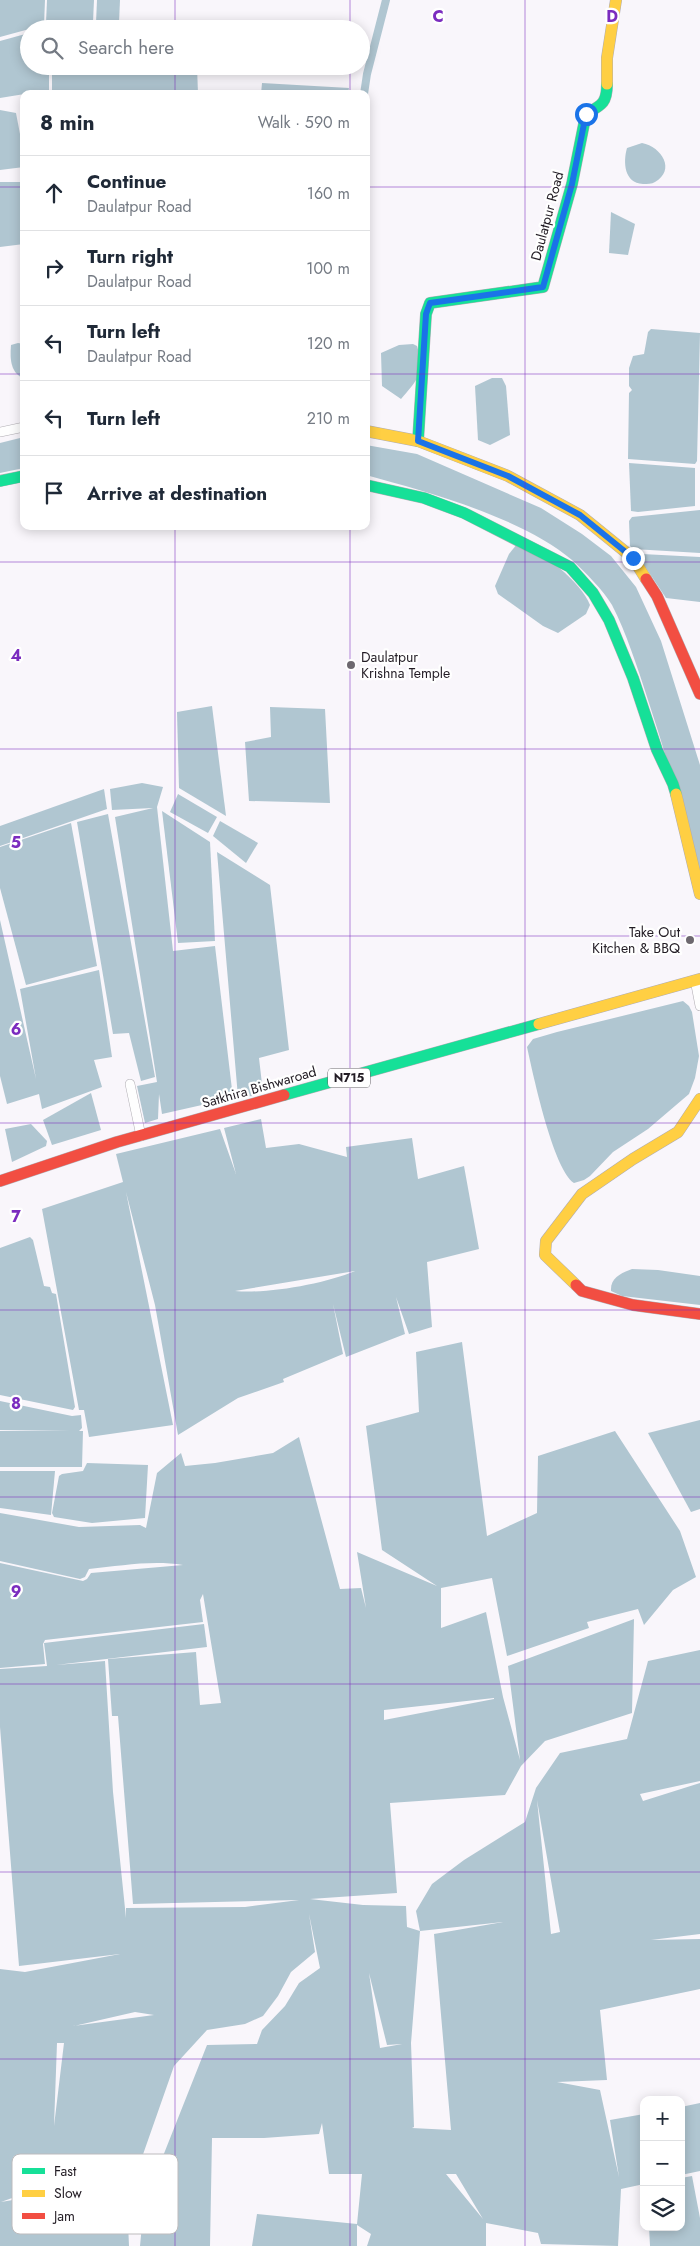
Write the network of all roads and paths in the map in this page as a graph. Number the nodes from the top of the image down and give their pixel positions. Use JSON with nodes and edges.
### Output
{"nodes":[{"id":1,"x":616,"y":0,"type":"edge"},
{"id":2,"x":20,"y":428,"type":"edge"},
{"id":3,"x":0,"y":432,"type":"edge"},
{"id":4,"x":370,"y":432,"type":"edge"},
{"id":5,"x":418,"y":441,"type":"junction"},
{"id":6,"x":20,"y":477,"type":"edge"},
{"id":7,"x":0,"y":481,"type":"edge"},
{"id":8,"x":370,"y":486,"type":"edge"},
{"id":9,"x":700,"y":694,"type":"edge"},
{"id":10,"x":700,"y":894,"type":"edge"},
{"id":11,"x":697,"y":980,"type":"edge"},
{"id":12,"x":700,"y":1006,"type":"edge"},
{"id":13,"x":130,"y":1084,"type":"dead end"},
{"id":14,"x":700,"y":1099,"type":"edge"},
{"id":15,"x":142,"y":1136,"type":"junction"},
{"id":16,"x":0,"y":1181,"type":"edge"},
{"id":17,"x":700,"y":1314,"type":"edge"}],
"edges":[{"from":1,"to":5,"type":"main road","name":"Daulatpur Road"},
{"from":2,"to":3,"type":"street"},
{"from":4,"to":5,"type":"main road"},
{"from":5,"to":9,"type":"main road"},
{"from":6,"to":7,"type":"main road"},
{"from":8,"to":10,"type":"main road"},
{"from":11,"to":12,"type":"street"},
{"from":11,"to":15,"type":"main road","name":"Satkhira Bishwaroad","number":"N715"},
{"from":13,"to":15,"type":"street"},
{"from":14,"to":17,"type":"main road"},
{"from":15,"to":16,"type":"main road","name":"Satkhira Bishwaroad","number":"N715"}]}
